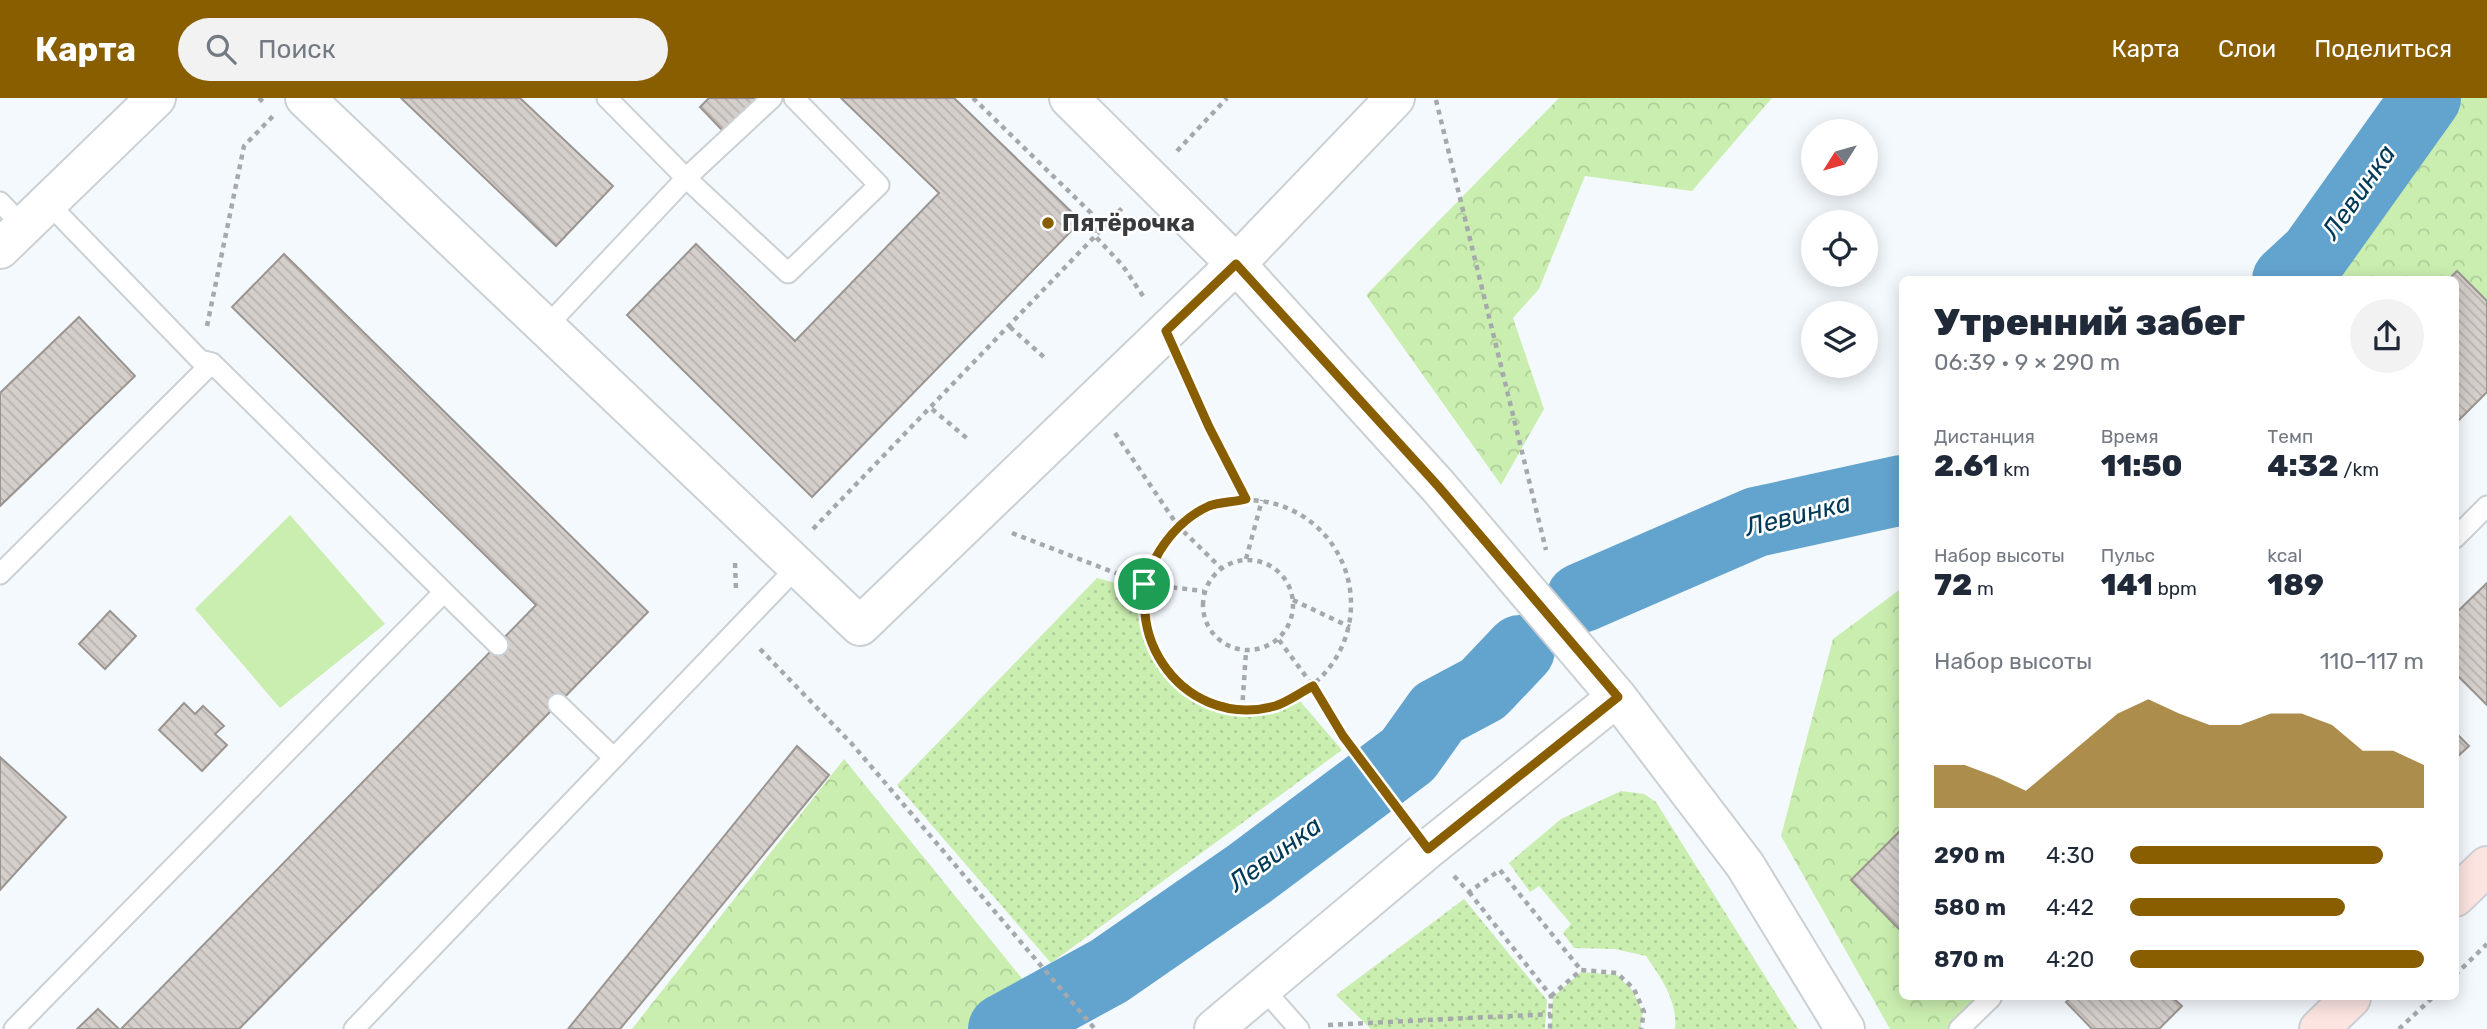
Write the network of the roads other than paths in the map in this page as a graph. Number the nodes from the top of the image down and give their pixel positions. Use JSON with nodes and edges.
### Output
{"nodes":[{"id":1,"x":156,"y":98,"type":"edge"},
{"id":2,"x":607,"y":98,"type":"edge"},
{"id":3,"x":772,"y":98,"type":"edge"},
{"id":4,"x":794,"y":98,"type":"edge"},
{"id":5,"x":1069,"y":98,"type":"edge"},
{"id":6,"x":1395,"y":98,"type":"edge"},
{"id":7,"x":290,"y":106,"type":"edge"},
{"id":8,"x":686,"y":178,"type":"junction"},
{"id":9,"x":17,"y":220,"type":"edge"},
{"id":10,"x":1236,"y":264,"type":"junction"},
{"id":11,"x":547,"y":327,"type":"junction"},
{"id":12,"x":206,"y":362,"type":"junction"},
{"id":13,"x":2487,"y":506,"type":"edge"},
{"id":14,"x":2459,"y":534,"type":"edge"},
{"id":15,"x":798,"y":566,"type":"junction"},
{"id":16,"x":0,"y":574,"type":"edge"},
{"id":17,"x":444,"y":592,"type":"junction"},
{"id":18,"x":498,"y":645,"type":"dead end"},
{"id":19,"x":1618,"y":697,"type":"junction"},
{"id":20,"x":558,"y":704,"type":"dead end"},
{"id":21,"x":614,"y":758,"type":"junction"},
{"id":22,"x":2487,"y":866,"type":"edge"},
{"id":23,"x":2459,"y":893,"type":"edge"},
{"id":24,"x":1262,"y":987,"type":"junction"},
{"id":25,"x":1989,"y":1000,"type":"edge"},
{"id":26,"x":2349,"y":1000,"type":"edge"},
{"id":27,"x":1298,"y":1028,"type":"edge"},
{"id":28,"x":15,"y":1029,"type":"edge"},
{"id":29,"x":354,"y":1029,"type":"edge"},
{"id":30,"x":1214,"y":1029,"type":"edge"},
{"id":31,"x":1845,"y":1029,"type":"edge"},
{"id":32,"x":1959,"y":1029,"type":"edge"},
{"id":33,"x":2319,"y":1029,"type":"edge"}],
"edges":[{"from":1,"to":9,"type":"street"},
{"from":2,"to":8,"type":"lane"},
{"from":3,"to":8,"type":"lane"},
{"from":4,"to":8,"type":"lane"},
{"from":5,"to":10,"type":"street"},
{"from":6,"to":10,"type":"street"},
{"from":7,"to":11,"type":"street"},
{"from":8,"to":11,"type":"lane"},
{"from":9,"to":12,"type":"lane"},
{"from":10,"to":15,"type":"street"},
{"from":10,"to":19,"type":"street"},
{"from":11,"to":15,"type":"street"},
{"from":12,"to":16,"type":"lane"},
{"from":12,"to":17,"type":"lane"},
{"from":13,"to":14,"type":"lane"},
{"from":15,"to":21,"type":"lane"},
{"from":17,"to":18,"type":"lane"},
{"from":17,"to":28,"type":"lane"},
{"from":19,"to":24,"type":"street"},
{"from":19,"to":31,"type":"street"},
{"from":20,"to":21,"type":"lane"},
{"from":21,"to":29,"type":"lane"},
{"from":22,"to":23,"type":"main road"},
{"from":24,"to":27,"type":"lane"},
{"from":24,"to":30,"type":"street"},
{"from":25,"to":32,"type":"lane"},
{"from":26,"to":33,"type":"main road"}]}
